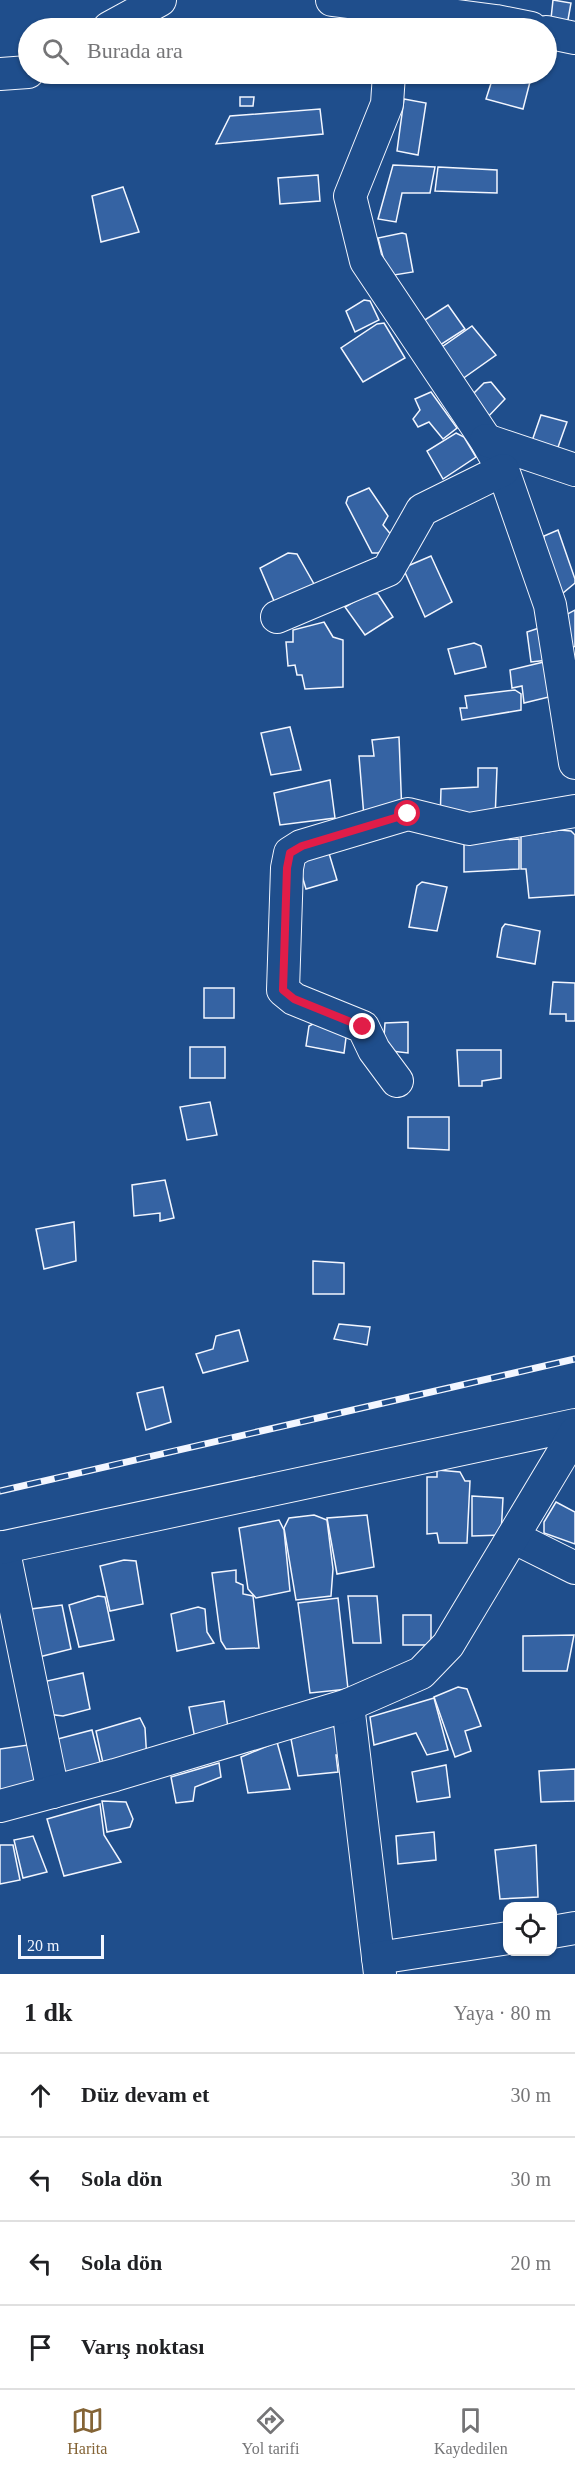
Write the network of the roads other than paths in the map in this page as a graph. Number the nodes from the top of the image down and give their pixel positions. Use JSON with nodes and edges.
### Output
{"nodes":[{"id":1,"x":160,"y":0,"type":"edge"},
{"id":2,"x":332,"y":0,"type":"edge"},
{"id":3,"x":392,"y":12,"type":"edge"},
{"id":4,"x":127,"y":18,"type":"edge"},
{"id":5,"x":461,"y":18,"type":"edge"},
{"id":6,"x":557,"y":34,"type":"edge"},
{"id":7,"x":575,"y":38,"type":"edge"},
{"id":8,"x":18,"y":73,"type":"edge"},
{"id":9,"x":0,"y":74,"type":"edge"},
{"id":10,"x":388,"y":84,"type":"edge"},
{"id":11,"x":486,"y":440,"type":"junction"},
{"id":12,"x":503,"y":470,"type":"junction"},
{"id":13,"x":575,"y":470,"type":"edge"},
{"id":14,"x":562,"y":600,"type":"edge"},
{"id":15,"x":277,"y":617,"type":"dead end"},
{"id":16,"x":575,"y":763,"type":"edge"},
{"id":17,"x":575,"y":811,"type":"edge"},
{"id":18,"x":397,"y":1081,"type":"dead end"},
{"id":19,"x":575,"y":1425,"type":"edge"},
{"id":20,"x":575,"y":1433,"type":"edge"},
{"id":21,"x":513,"y":1537,"type":"junction"},
{"id":22,"x":2,"y":1547,"type":"edge"},
{"id":23,"x":575,"y":1568,"type":"edge"},
{"id":24,"x":348,"y":1705,"type":"junction"},
{"id":25,"x":53,"y":1792,"type":"junction"},
{"id":26,"x":0,"y":1806,"type":"edge"},
{"id":27,"x":575,"y":1928,"type":"edge"},
{"id":28,"x":557,"y":1931,"type":"edge"},
{"id":29,"x":503,"y":1939,"type":"edge"},
{"id":30,"x":379,"y":1966,"type":"edge"}],
"edges":[{"from":1,"to":4,"type":"street"},
{"from":2,"to":3,"type":"street"},
{"from":3,"to":5,"type":"street"},
{"from":6,"to":7,"type":"street"},
{"from":8,"to":9,"type":"street"},
{"from":10,"to":11,"type":"street"},
{"from":11,"to":12,"type":"street"},
{"from":11,"to":13,"type":"street"},
{"from":12,"to":14,"type":"street"},
{"from":12,"to":15,"type":"street"},
{"from":14,"to":16,"type":"street"},
{"from":17,"to":18,"type":"street"},
{"from":19,"to":22,"type":"street"},
{"from":20,"to":21,"type":"street"},
{"from":21,"to":23,"type":"street"},
{"from":21,"to":24,"type":"street"},
{"from":22,"to":25,"type":"street"},
{"from":24,"to":25,"type":"street"},
{"from":24,"to":30,"type":"street"},
{"from":25,"to":26,"type":"street"},
{"from":27,"to":28,"type":"street"},
{"from":29,"to":30,"type":"street"}]}
